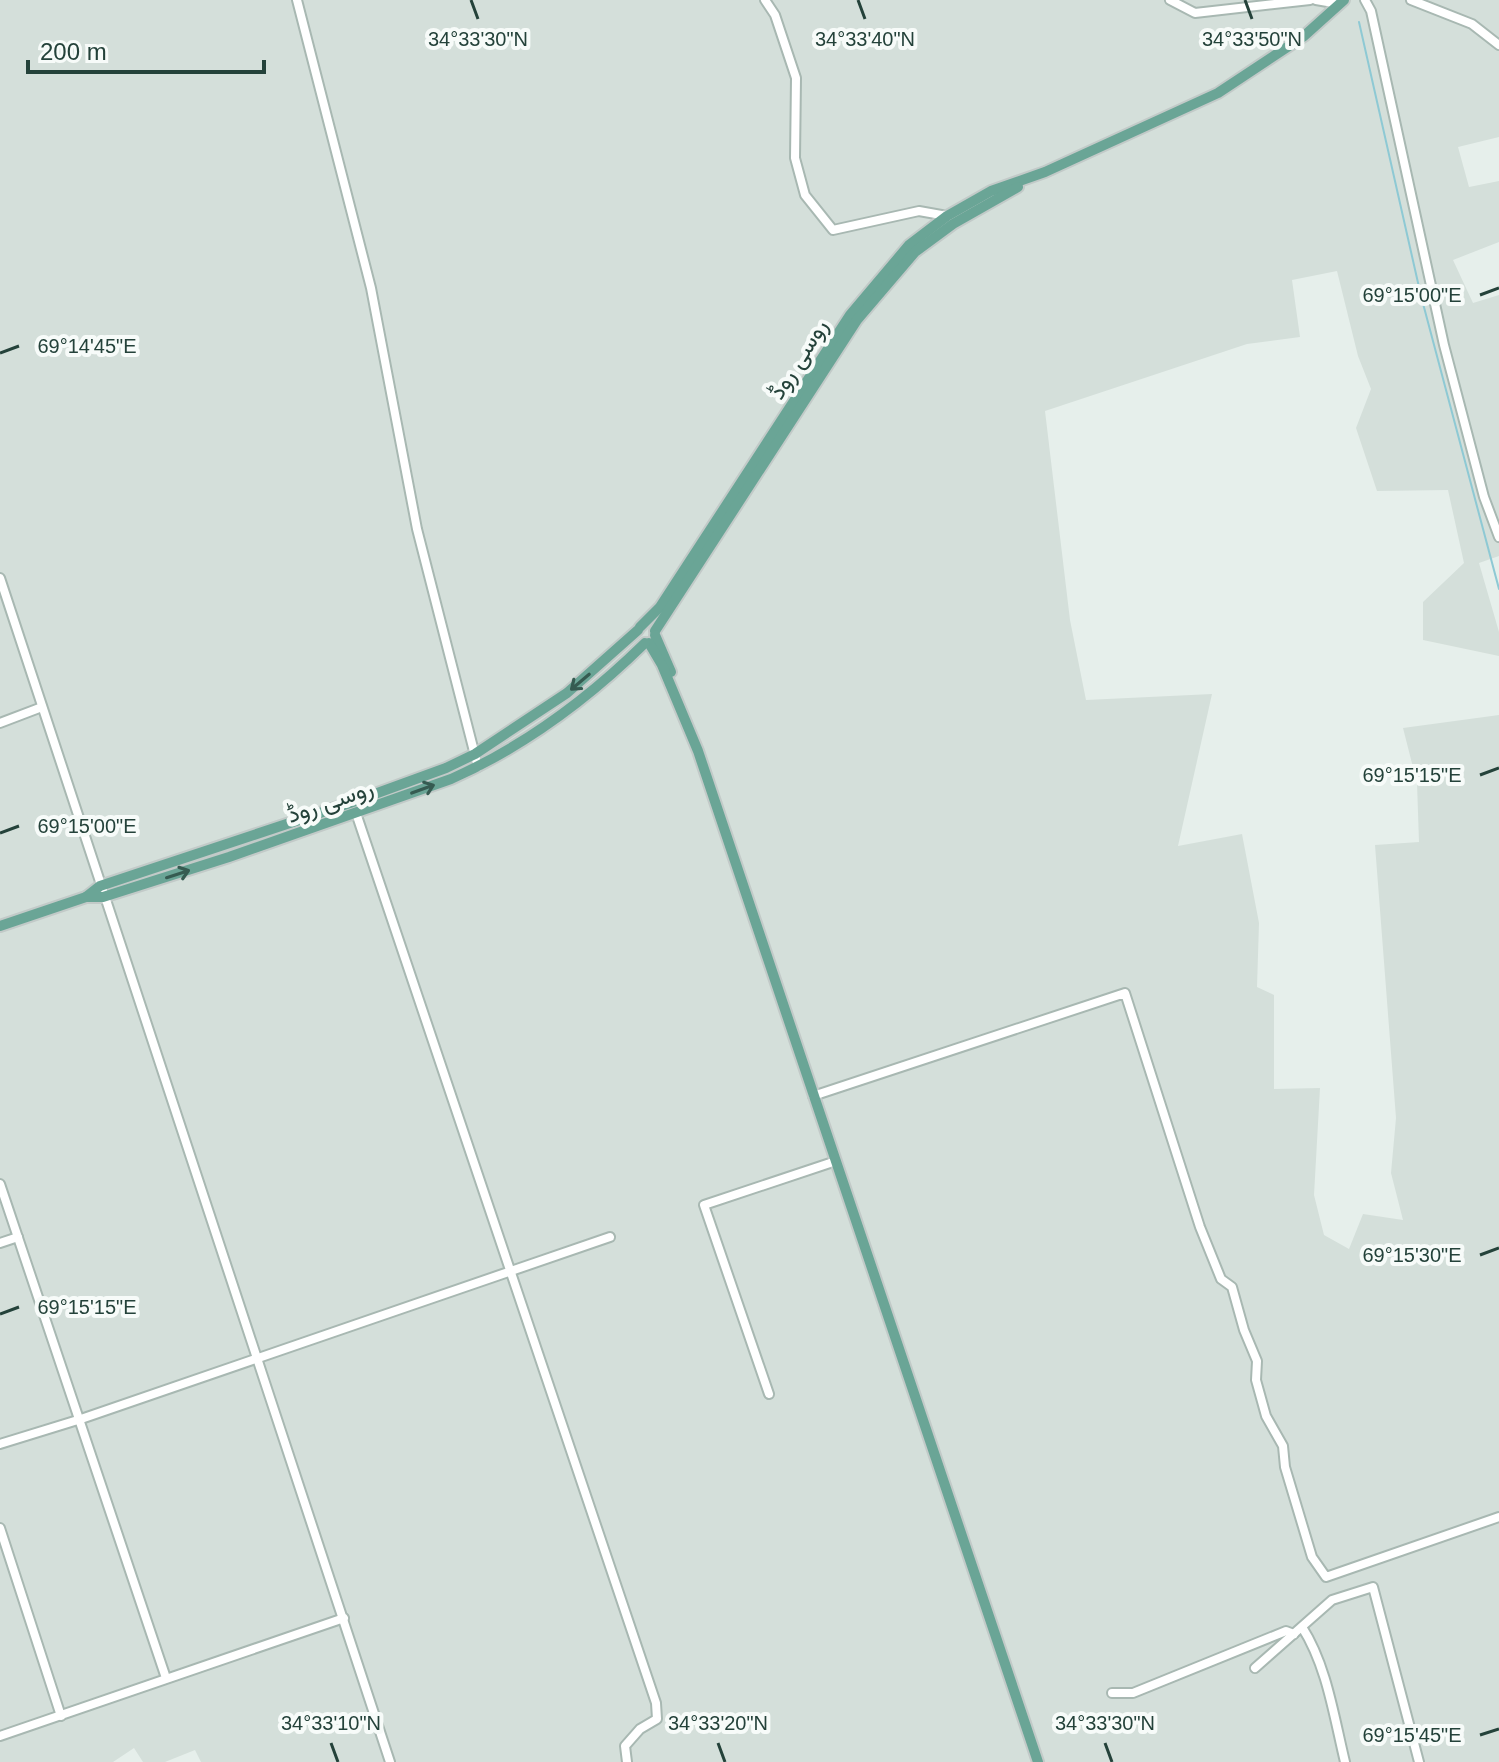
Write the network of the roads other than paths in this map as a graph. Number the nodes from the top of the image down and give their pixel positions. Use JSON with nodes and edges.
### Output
{"nodes":[{"id":1,"x":297,"y":0,"type":"edge"},
{"id":2,"x":765,"y":0,"type":"edge"},
{"id":3,"x":1170,"y":0,"type":"edge"},
{"id":4,"x":1313,"y":0,"type":"edge"},
{"id":5,"x":1365,"y":0,"type":"edge"},
{"id":6,"x":1411,"y":0,"type":"edge"},
{"id":7,"x":1342,"y":2,"type":"edge"},
{"id":8,"x":1499,"y":45,"type":"edge"},
{"id":9,"x":1045,"y":172,"type":"junction"},
{"id":10,"x":947,"y":216,"type":"junction"},
{"id":11,"x":1499,"y":536,"type":"edge"},
{"id":12,"x":0,"y":578,"type":"edge"},
{"id":13,"x":639,"y":628,"type":"junction"},
{"id":14,"x":651,"y":638,"type":"junction"},
{"id":15,"x":42,"y":707,"type":"junction"},
{"id":16,"x":0,"y":723,"type":"edge"},
{"id":17,"x":475,"y":754,"type":"junction"},
{"id":18,"x":478,"y":767,"type":"junction"},
{"id":19,"x":356,"y":813,"type":"junction"},
{"id":20,"x":102,"y":892,"type":"junction"},
{"id":21,"x":0,"y":926,"type":"edge"},
{"id":22,"x":813,"y":1096,"type":"junction"},
{"id":23,"x":836,"y":1161,"type":"junction"},
{"id":24,"x":0,"y":1184,"type":"edge"},
{"id":25,"x":18,"y":1237,"type":"junction"},
{"id":26,"x":610,"y":1237,"type":"dead end"},
{"id":27,"x":0,"y":1243,"type":"edge"},
{"id":28,"x":512,"y":1272,"type":"junction"},
{"id":29,"x":256,"y":1358,"type":"junction"},
{"id":30,"x":769,"y":1394,"type":"dead end"},
{"id":31,"x":81,"y":1419,"type":"junction"},
{"id":32,"x":0,"y":1444,"type":"edge"},
{"id":33,"x":1499,"y":1517,"type":"edge"},
{"id":34,"x":0,"y":1528,"type":"edge"},
{"id":35,"x":344,"y":1618,"type":"junction"},
{"id":36,"x":1302,"y":1627,"type":"junction"},
{"id":37,"x":1294,"y":1634,"type":"junction"},
{"id":38,"x":1255,"y":1668,"type":"dead end"},
{"id":39,"x":166,"y":1678,"type":"junction"},
{"id":40,"x":1112,"y":1693,"type":"dead end"},
{"id":41,"x":61,"y":1716,"type":"junction"},
{"id":42,"x":0,"y":1736,"type":"edge"},
{"id":43,"x":390,"y":1762,"type":"edge"},
{"id":44,"x":627,"y":1762,"type":"edge"},
{"id":45,"x":1038,"y":1762,"type":"edge"},
{"id":46,"x":1345,"y":1762,"type":"edge"},
{"id":47,"x":1419,"y":1762,"type":"edge"}],
"edges":[{"from":1,"to":17,"type":"street"},
{"from":2,"to":10,"type":"street"},
{"from":3,"to":4,"type":"street"},
{"from":4,"to":7,"type":"street"},
{"from":5,"to":11,"type":"street"},
{"from":6,"to":8,"type":"street"},
{"from":7,"to":9,"type":"main road","name":"روسی روڈ"},
{"from":9,"to":10,"type":"main road","name":"روسی روڈ"},
{"from":9,"to":14,"type":"main road","name":"روسی روڈ"},
{"from":10,"to":13,"type":"main road","name":"روسی روڈ"},
{"from":12,"to":15,"type":"street"},
{"from":13,"to":14,"type":"main road"},
{"from":13,"to":17,"type":"main road","name":"روسی روڈ","one_way":true},
{"from":14,"to":18,"type":"main road","name":"روسی روڈ"},
{"from":14,"to":22,"type":"main road"},
{"from":15,"to":16,"type":"street"},
{"from":15,"to":20,"type":"street"},
{"from":17,"to":18,"type":"street"},
{"from":17,"to":20,"type":"main road","name":"روسی روڈ"},
{"from":19,"to":18,"type":"main road","name":"روسی روڈ","one_way":true},
{"from":20,"to":19,"type":"main road","name":"روسی روڈ","one_way":true},
{"from":19,"to":28,"type":"street"},
{"from":20,"to":21,"type":"main road","name":"روسی روڈ"},
{"from":20,"to":29,"type":"street"},
{"from":22,"to":23,"type":"main road"},
{"from":22,"to":33,"type":"street"},
{"from":23,"to":30,"type":"street"},
{"from":23,"to":45,"type":"main road"},
{"from":24,"to":25,"type":"street"},
{"from":25,"to":27,"type":"street"},
{"from":25,"to":31,"type":"street"},
{"from":26,"to":28,"type":"street"},
{"from":28,"to":29,"type":"street"},
{"from":28,"to":44,"type":"street"},
{"from":29,"to":31,"type":"street"},
{"from":29,"to":35,"type":"street"},
{"from":31,"to":32,"type":"street"},
{"from":31,"to":39,"type":"street"},
{"from":34,"to":41,"type":"street"},
{"from":35,"to":39,"type":"street"},
{"from":35,"to":43,"type":"street"},
{"from":36,"to":37,"type":"street"},
{"from":36,"to":46,"type":"street"},
{"from":36,"to":47,"type":"street"},
{"from":37,"to":38,"type":"street"},
{"from":37,"to":40,"type":"street"},
{"from":39,"to":41,"type":"street"},
{"from":41,"to":42,"type":"street"}]}
